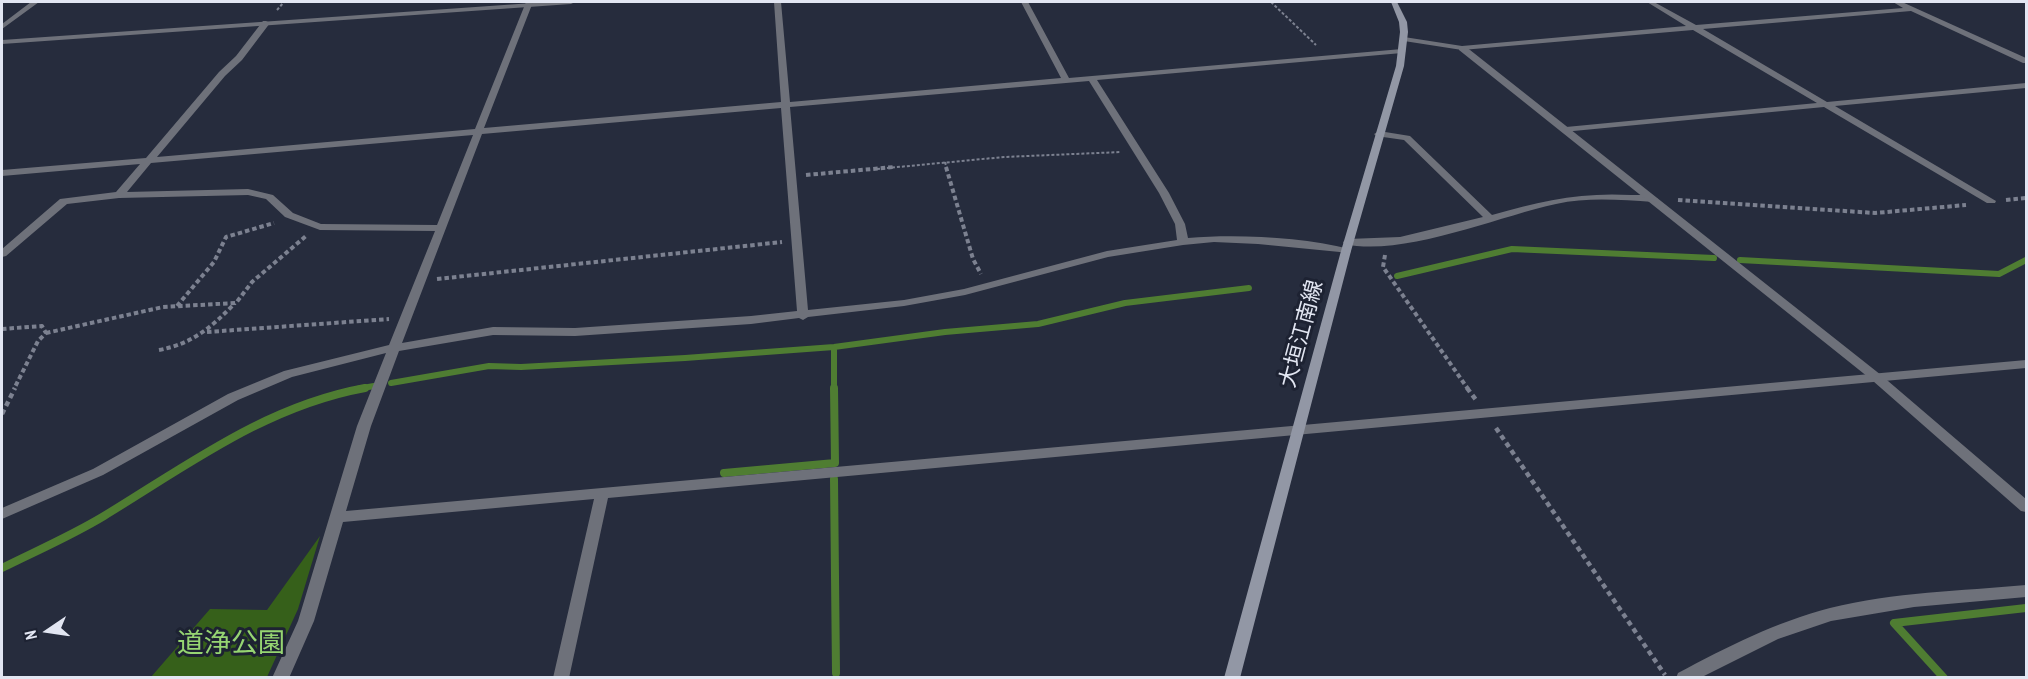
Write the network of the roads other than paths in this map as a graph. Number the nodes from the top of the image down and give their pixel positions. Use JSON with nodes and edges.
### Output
{"nodes":[{"id":1,"x":35,"y":2,"type":"edge"},
{"id":2,"x":571,"y":2,"type":"edge"},
{"id":3,"x":777,"y":2,"type":"edge"},
{"id":4,"x":1024,"y":2,"type":"edge"},
{"id":5,"x":1394,"y":2,"type":"edge"},
{"id":6,"x":1650,"y":2,"type":"edge"},
{"id":7,"x":1897,"y":2,"type":"edge"},
{"id":8,"x":528,"y":3,"type":"edge"},
{"id":9,"x":1913,"y":9,"type":"junction"},
{"id":10,"x":266,"y":23,"type":"junction"},
{"id":11,"x":2,"y":27,"type":"edge"},
{"id":12,"x":1693,"y":27,"type":"junction"},
{"id":13,"x":2,"y":42,"type":"edge"},
{"id":14,"x":1403,"y":45,"type":"junction"},
{"id":15,"x":1462,"y":48,"type":"junction"},
{"id":16,"x":2026,"y":61,"type":"edge"},
{"id":17,"x":1092,"y":78,"type":"junction"},
{"id":18,"x":1066,"y":80,"type":"junction"},
{"id":19,"x":2026,"y":85,"type":"edge"},
{"id":20,"x":1826,"y":104,"type":"junction"},
{"id":21,"x":786,"y":105,"type":"junction"},
{"id":22,"x":1566,"y":130,"type":"junction"},
{"id":23,"x":480,"y":132,"type":"junction"},
{"id":24,"x":1379,"y":134,"type":"junction"},
{"id":25,"x":148,"y":160,"type":"junction"},
{"id":26,"x":2,"y":172,"type":"edge"},
{"id":27,"x":119,"y":195,"type":"junction"},
{"id":28,"x":1653,"y":199,"type":"junction"},
{"id":29,"x":1991,"y":201,"type":"road end"},
{"id":30,"x":1490,"y":218,"type":"junction"},
{"id":31,"x":441,"y":228,"type":"junction"},
{"id":32,"x":1183,"y":242,"type":"junction"},
{"id":33,"x":1347,"y":246,"type":"junction"},
{"id":34,"x":2,"y":254,"type":"edge"},
{"id":35,"x":803,"y":316,"type":"junction"},
{"id":36,"x":396,"y":348,"type":"junction"},
{"id":37,"x":2026,"y":364,"type":"edge"},
{"id":38,"x":1877,"y":378,"type":"junction"},
{"id":39,"x":1299,"y":429,"type":"junction"},
{"id":40,"x":602,"y":494,"type":"junction"},
{"id":41,"x":2026,"y":507,"type":"edge"},
{"id":42,"x":2,"y":514,"type":"edge"},
{"id":43,"x":338,"y":517,"type":"junction"},
{"id":44,"x":2026,"y":591,"type":"edge"},
{"id":45,"x":279,"y":678,"type":"edge"},
{"id":46,"x":561,"y":678,"type":"edge"},
{"id":47,"x":1232,"y":678,"type":"edge"},
{"id":48,"x":1684,"y":678,"type":"edge"}],
"edges":[{"from":1,"to":11,"type":"street"},
{"from":2,"to":8,"type":"street"},
{"from":3,"to":21,"type":"street"},
{"from":4,"to":18,"type":"street"},
{"from":5,"to":14,"type":"main road","name":"大垣江南線"},
{"from":6,"to":12,"type":"street"},
{"from":7,"to":9,"type":"street"},
{"from":8,"to":10,"type":"street"},
{"from":8,"to":23,"type":"street"},
{"from":9,"to":12,"type":"street"},
{"from":9,"to":16,"type":"street"},
{"from":10,"to":13,"type":"street"},
{"from":10,"to":25,"type":"street"},
{"from":12,"to":15,"type":"street"},
{"from":12,"to":20,"type":"street"},
{"from":14,"to":15,"type":"street"},
{"from":14,"to":17,"type":"street"},
{"from":14,"to":24,"type":"main road","name":"大垣江南線"},
{"from":15,"to":22,"type":"street"},
{"from":17,"to":18,"type":"street"},
{"from":17,"to":32,"type":"street"},
{"from":18,"to":21,"type":"street"},
{"from":19,"to":20,"type":"street"},
{"from":20,"to":22,"type":"street"},
{"from":20,"to":29,"type":"street"},
{"from":21,"to":23,"type":"street"},
{"from":21,"to":35,"type":"street"},
{"from":22,"to":28,"type":"street"},
{"from":23,"to":25,"type":"street"},
{"from":23,"to":31,"type":"street"},
{"from":24,"to":30,"type":"street"},
{"from":24,"to":33,"type":"main road","name":"大垣江南線"},
{"from":25,"to":26,"type":"street"},
{"from":25,"to":27,"type":"street"},
{"from":27,"to":31,"type":"street"},
{"from":27,"to":34,"type":"street"},
{"from":28,"to":30,"type":"street"},
{"from":28,"to":38,"type":"street"},
{"from":30,"to":33,"type":"street"},
{"from":31,"to":36,"type":"street"},
{"from":32,"to":33,"type":"street"},
{"from":32,"to":35,"type":"street"},
{"from":33,"to":39,"type":"main road","name":"大垣江南線"},
{"from":35,"to":36,"type":"street"},
{"from":36,"to":42,"type":"street"},
{"from":36,"to":43,"type":"street"},
{"from":37,"to":38,"type":"street"},
{"from":38,"to":39,"type":"street"},
{"from":38,"to":41,"type":"street"},
{"from":39,"to":40,"type":"street"},
{"from":39,"to":47,"type":"main road","name":"大垣江南線"},
{"from":40,"to":43,"type":"street"},
{"from":40,"to":46,"type":"street"},
{"from":43,"to":45,"type":"street"},
{"from":44,"to":48,"type":"street"}]}
